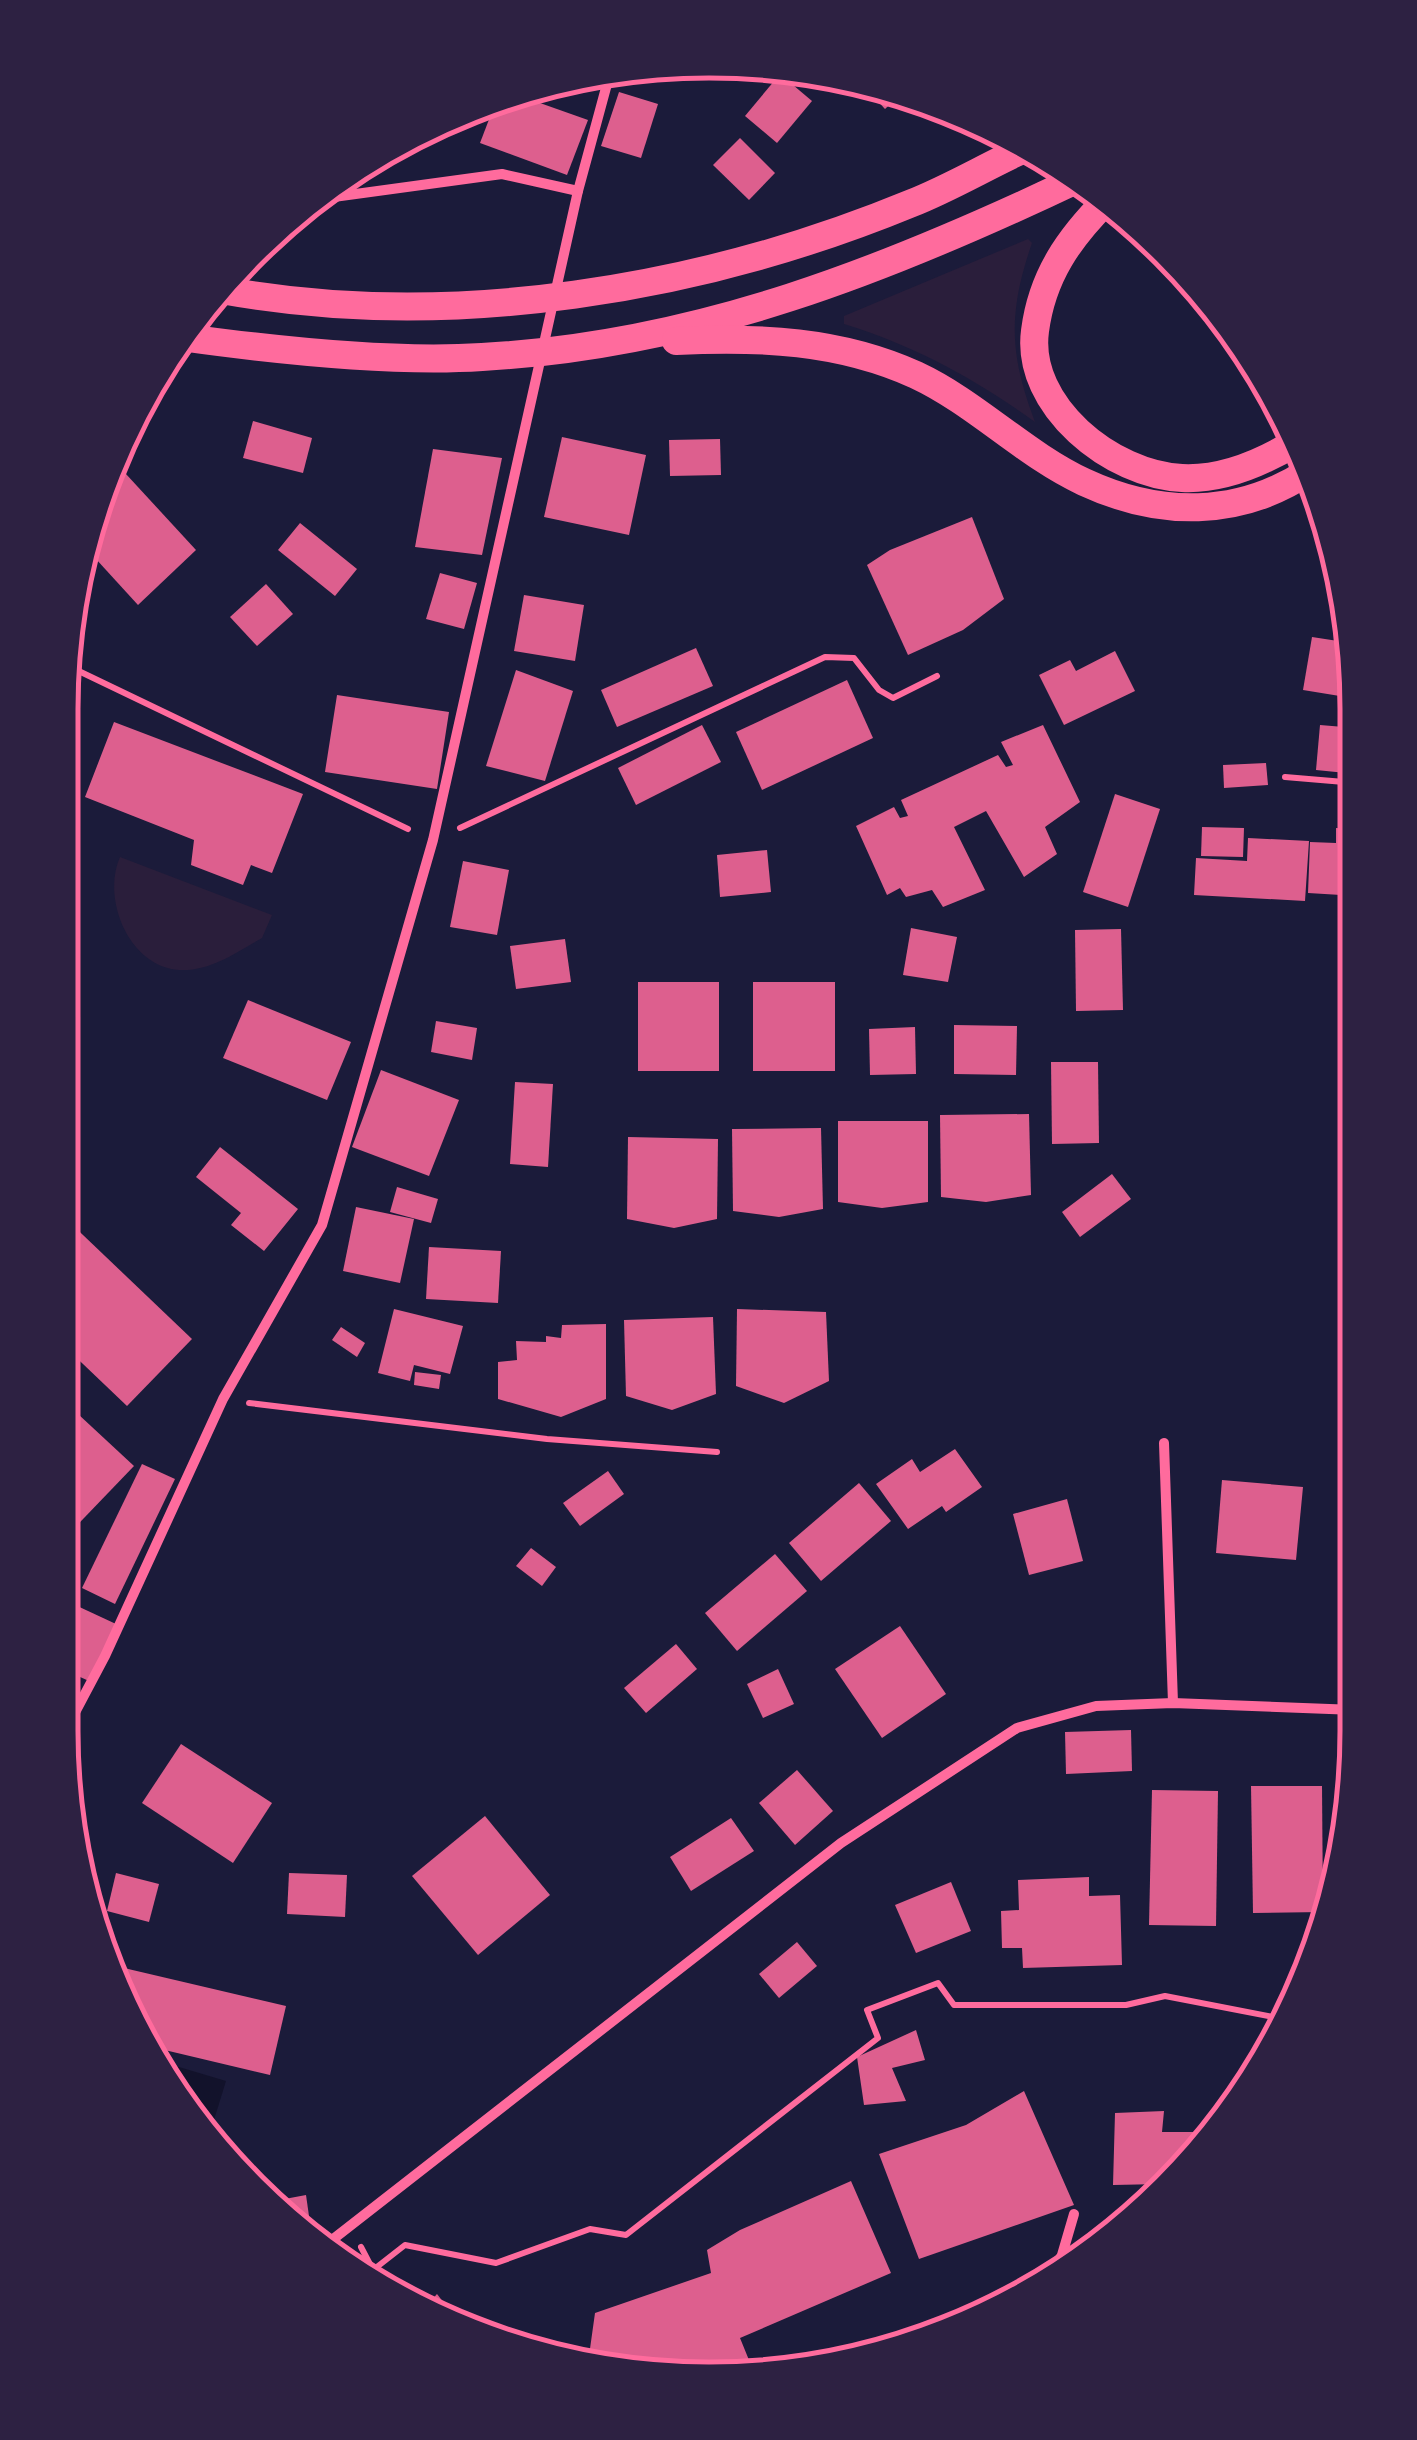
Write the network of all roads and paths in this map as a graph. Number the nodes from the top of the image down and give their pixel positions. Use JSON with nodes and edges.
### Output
{"nodes":[{"id":1,"x":606,"y":86,"type":"edge"},
{"id":2,"x":1011,"y":155,"type":"edge"},
{"id":3,"x":1062,"y":186,"type":"edge"},
{"id":4,"x":578,"y":190,"type":"junction"},
{"id":5,"x":341,"y":196,"type":"edge"},
{"id":6,"x":1097,"y":211,"type":"edge"},
{"id":7,"x":234,"y":292,"type":"edge"},
{"id":8,"x":197,"y":339,"type":"edge"},
{"id":9,"x":600,"y":346,"type":"junction"},
{"id":10,"x":1283,"y":449,"type":"edge"},
{"id":11,"x":1295,"y":478,"type":"edge"},
{"id":12,"x":79,"y":671,"type":"edge"},
{"id":13,"x":937,"y":676,"type":"dead end"},
{"id":14,"x":1285,"y":777,"type":"dead end"},
{"id":15,"x":1340,"y":781,"type":"edge"},
{"id":16,"x":433,"y":840,"type":"junction"},
{"id":17,"x":224,"y":1399,"type":"junction"},
{"id":18,"x":1164,"y":1443,"type":"dead end"},
{"id":19,"x":718,"y":1452,"type":"dead end"},
{"id":20,"x":1173,"y":1703,"type":"junction"},
{"id":21,"x":78,"y":1707,"type":"edge"},
{"id":22,"x":1340,"y":1709,"type":"edge"},
{"id":23,"x":1271,"y":2017,"type":"edge"},
{"id":24,"x":1074,"y":2214,"type":"dead end"},
{"id":25,"x":352,"y":2228,"type":"junction"},
{"id":26,"x":335,"y":2239,"type":"edge"},
{"id":27,"x":1062,"y":2254,"type":"edge"},
{"id":28,"x":368,"y":2263,"type":"edge"},
{"id":29,"x":376,"y":2267,"type":"edge"}],
"edges":[{"from":1,"to":4,"type":"street"},
{"from":2,"to":7,"type":"highway"},
{"from":3,"to":9,"type":"highway"},
{"from":4,"to":5,"type":"street"},
{"from":4,"to":16,"type":"street"},
{"from":6,"to":10,"type":"highway"},
{"from":8,"to":9,"type":"highway"},
{"from":9,"to":11,"type":"highway"},
{"from":12,"to":16,"type":"path"},
{"from":13,"to":16,"type":"path"},
{"from":14,"to":15,"type":"path"},
{"from":16,"to":17,"type":"street"},
{"from":17,"to":19,"type":"path"},
{"from":17,"to":21,"type":"street"},
{"from":18,"to":20,"type":"street"},
{"from":20,"to":22,"type":"street"},
{"from":20,"to":25,"type":"street"},
{"from":23,"to":29,"type":"path"},
{"from":24,"to":27,"type":"street"},
{"from":25,"to":26,"type":"street"},
{"from":25,"to":28,"type":"path"}]}
